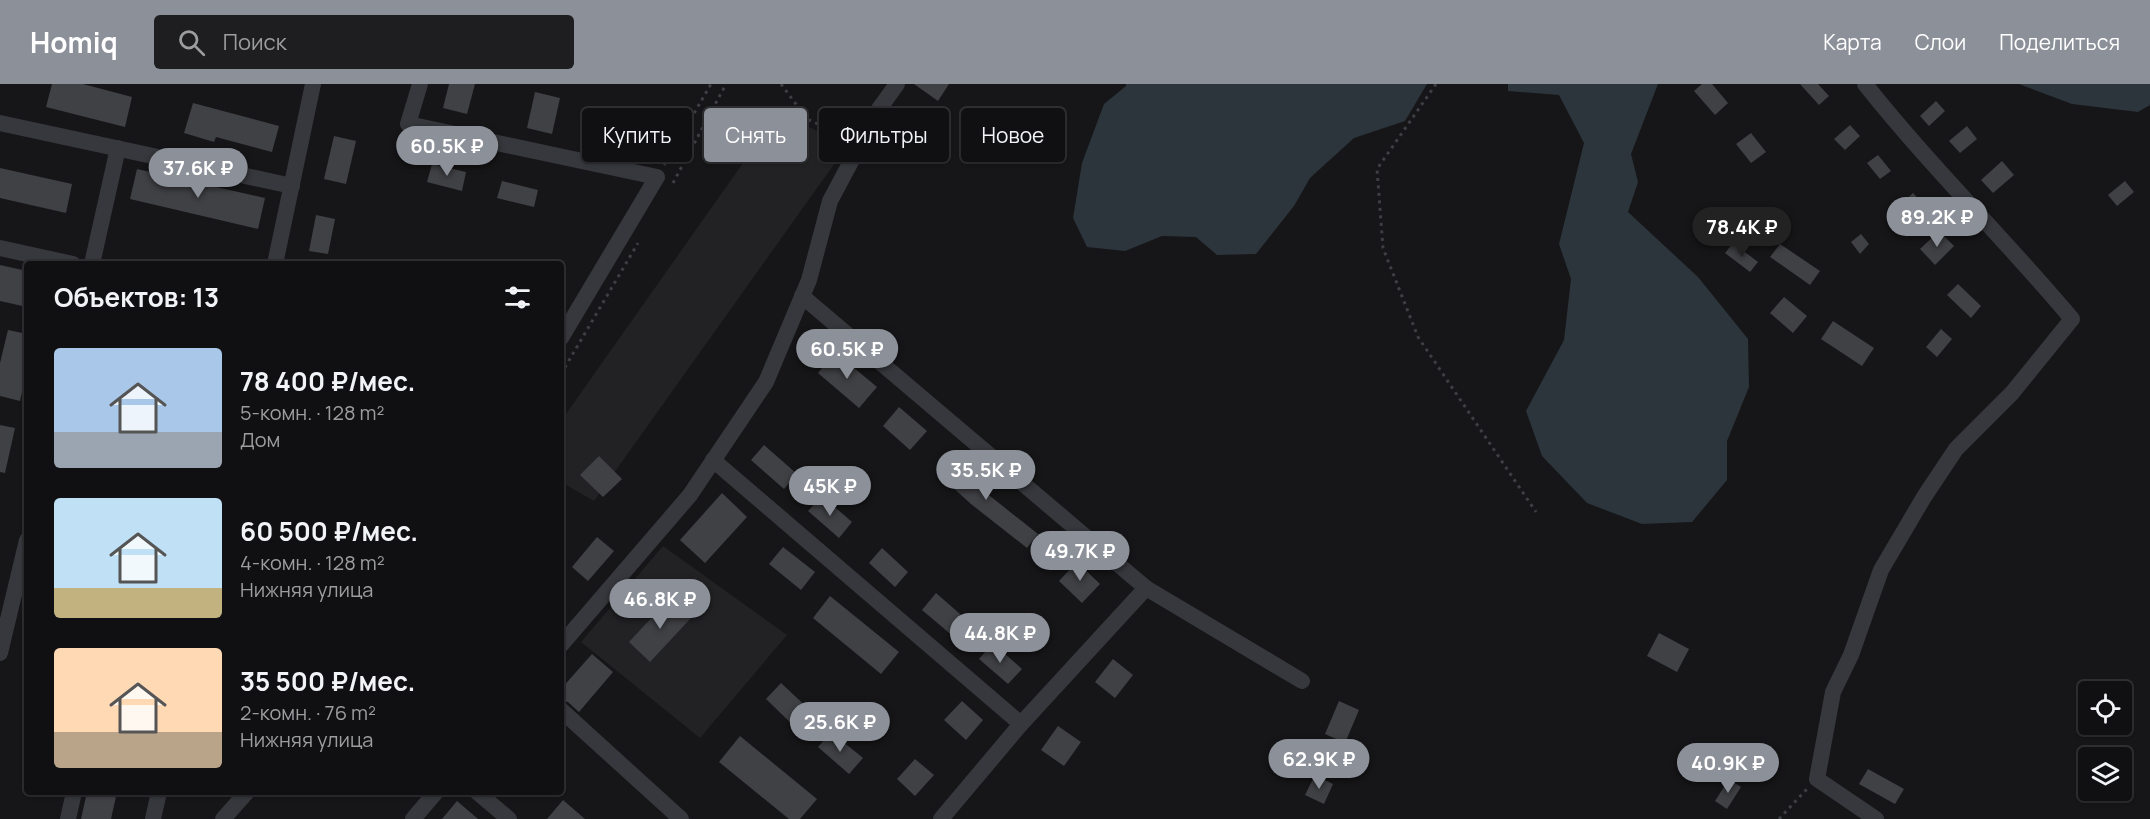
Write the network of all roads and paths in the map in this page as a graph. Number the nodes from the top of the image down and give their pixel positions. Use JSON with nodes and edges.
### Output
{"nodes":[{"id":1,"x":313,"y":84,"type":"edge"},
{"id":2,"x":420,"y":84,"type":"edge"},
{"id":3,"x":711,"y":84,"type":"edge"},
{"id":4,"x":782,"y":84,"type":"edge"},
{"id":5,"x":897,"y":84,"type":"edge"},
{"id":6,"x":1436,"y":84,"type":"edge"},
{"id":7,"x":1865,"y":84,"type":"edge"},
{"id":8,"x":880,"y":108,"type":"edge"},
{"id":9,"x":0,"y":123,"type":"edge"},
{"id":10,"x":819,"y":124,"type":"edge"},
{"id":11,"x":118,"y":148,"type":"junction"},
{"id":12,"x":851,"y":162,"type":"edge"},
{"id":13,"x":657,"y":177,"type":"junction"},
{"id":14,"x":292,"y":186,"type":"junction"},
{"id":15,"x":0,"y":248,"type":"edge"},
{"id":16,"x":59,"y":261,"type":"edge"},
{"id":17,"x":93,"y":261,"type":"edge"},
{"id":18,"x":276,"y":261,"type":"edge"},
{"id":19,"x":802,"y":296,"type":"junction"},
{"id":20,"x":564,"y":333,"type":"edge"},
{"id":21,"x":713,"y":460,"type":"junction"},
{"id":22,"x":1536,"y":512,"type":"dead end"},
{"id":23,"x":24,"y":553,"type":"edge"},
{"id":24,"x":1146,"y":588,"type":"junction"},
{"id":25,"x":564,"y":642,"type":"edge"},
{"id":26,"x":0,"y":653,"type":"edge"},
{"id":27,"x":1302,"y":681,"type":"dead end"},
{"id":28,"x":564,"y":713,"type":"edge"},
{"id":29,"x":1021,"y":724,"type":"junction"},
{"id":30,"x":1817,"y":779,"type":"junction"},
{"id":31,"x":73,"y":795,"type":"edge"},
{"id":32,"x":158,"y":795,"type":"edge"},
{"id":33,"x":243,"y":795,"type":"edge"},
{"id":34,"x":433,"y":795,"type":"edge"},
{"id":35,"x":481,"y":795,"type":"edge"},
{"id":36,"x":68,"y":819,"type":"edge"},
{"id":37,"x":153,"y":819,"type":"edge"},
{"id":38,"x":223,"y":819,"type":"edge"},
{"id":39,"x":413,"y":819,"type":"edge"},
{"id":40,"x":509,"y":819,"type":"edge"},
{"id":41,"x":681,"y":819,"type":"edge"},
{"id":42,"x":941,"y":819,"type":"edge"},
{"id":43,"x":1779,"y":819,"type":"edge"},
{"id":44,"x":1876,"y":819,"type":"edge"}],
"edges":[{"from":1,"to":14,"type":"street"},
{"from":2,"to":13,"type":"street"},
{"from":3,"to":13,"type":"path"},
{"from":4,"to":10,"type":"path"},
{"from":5,"to":8,"type":"street"},
{"from":6,"to":22,"type":"path"},
{"from":7,"to":30,"type":"street"},
{"from":9,"to":11,"type":"street"},
{"from":11,"to":14,"type":"street"},
{"from":11,"to":17,"type":"street"},
{"from":12,"to":19,"type":"street"},
{"from":13,"to":20,"type":"street"},
{"from":14,"to":18,"type":"street"},
{"from":15,"to":16,"type":"street"},
{"from":19,"to":21,"type":"street"},
{"from":19,"to":24,"type":"street"},
{"from":21,"to":25,"type":"street"},
{"from":21,"to":29,"type":"street"},
{"from":23,"to":26,"type":"street"},
{"from":24,"to":27,"type":"street"},
{"from":24,"to":29,"type":"street"},
{"from":28,"to":41,"type":"street"},
{"from":29,"to":42,"type":"street"},
{"from":30,"to":43,"type":"path"},
{"from":30,"to":44,"type":"street"},
{"from":31,"to":36,"type":"street"},
{"from":32,"to":37,"type":"street"},
{"from":33,"to":38,"type":"street"},
{"from":34,"to":39,"type":"street"},
{"from":35,"to":40,"type":"street"}]}
